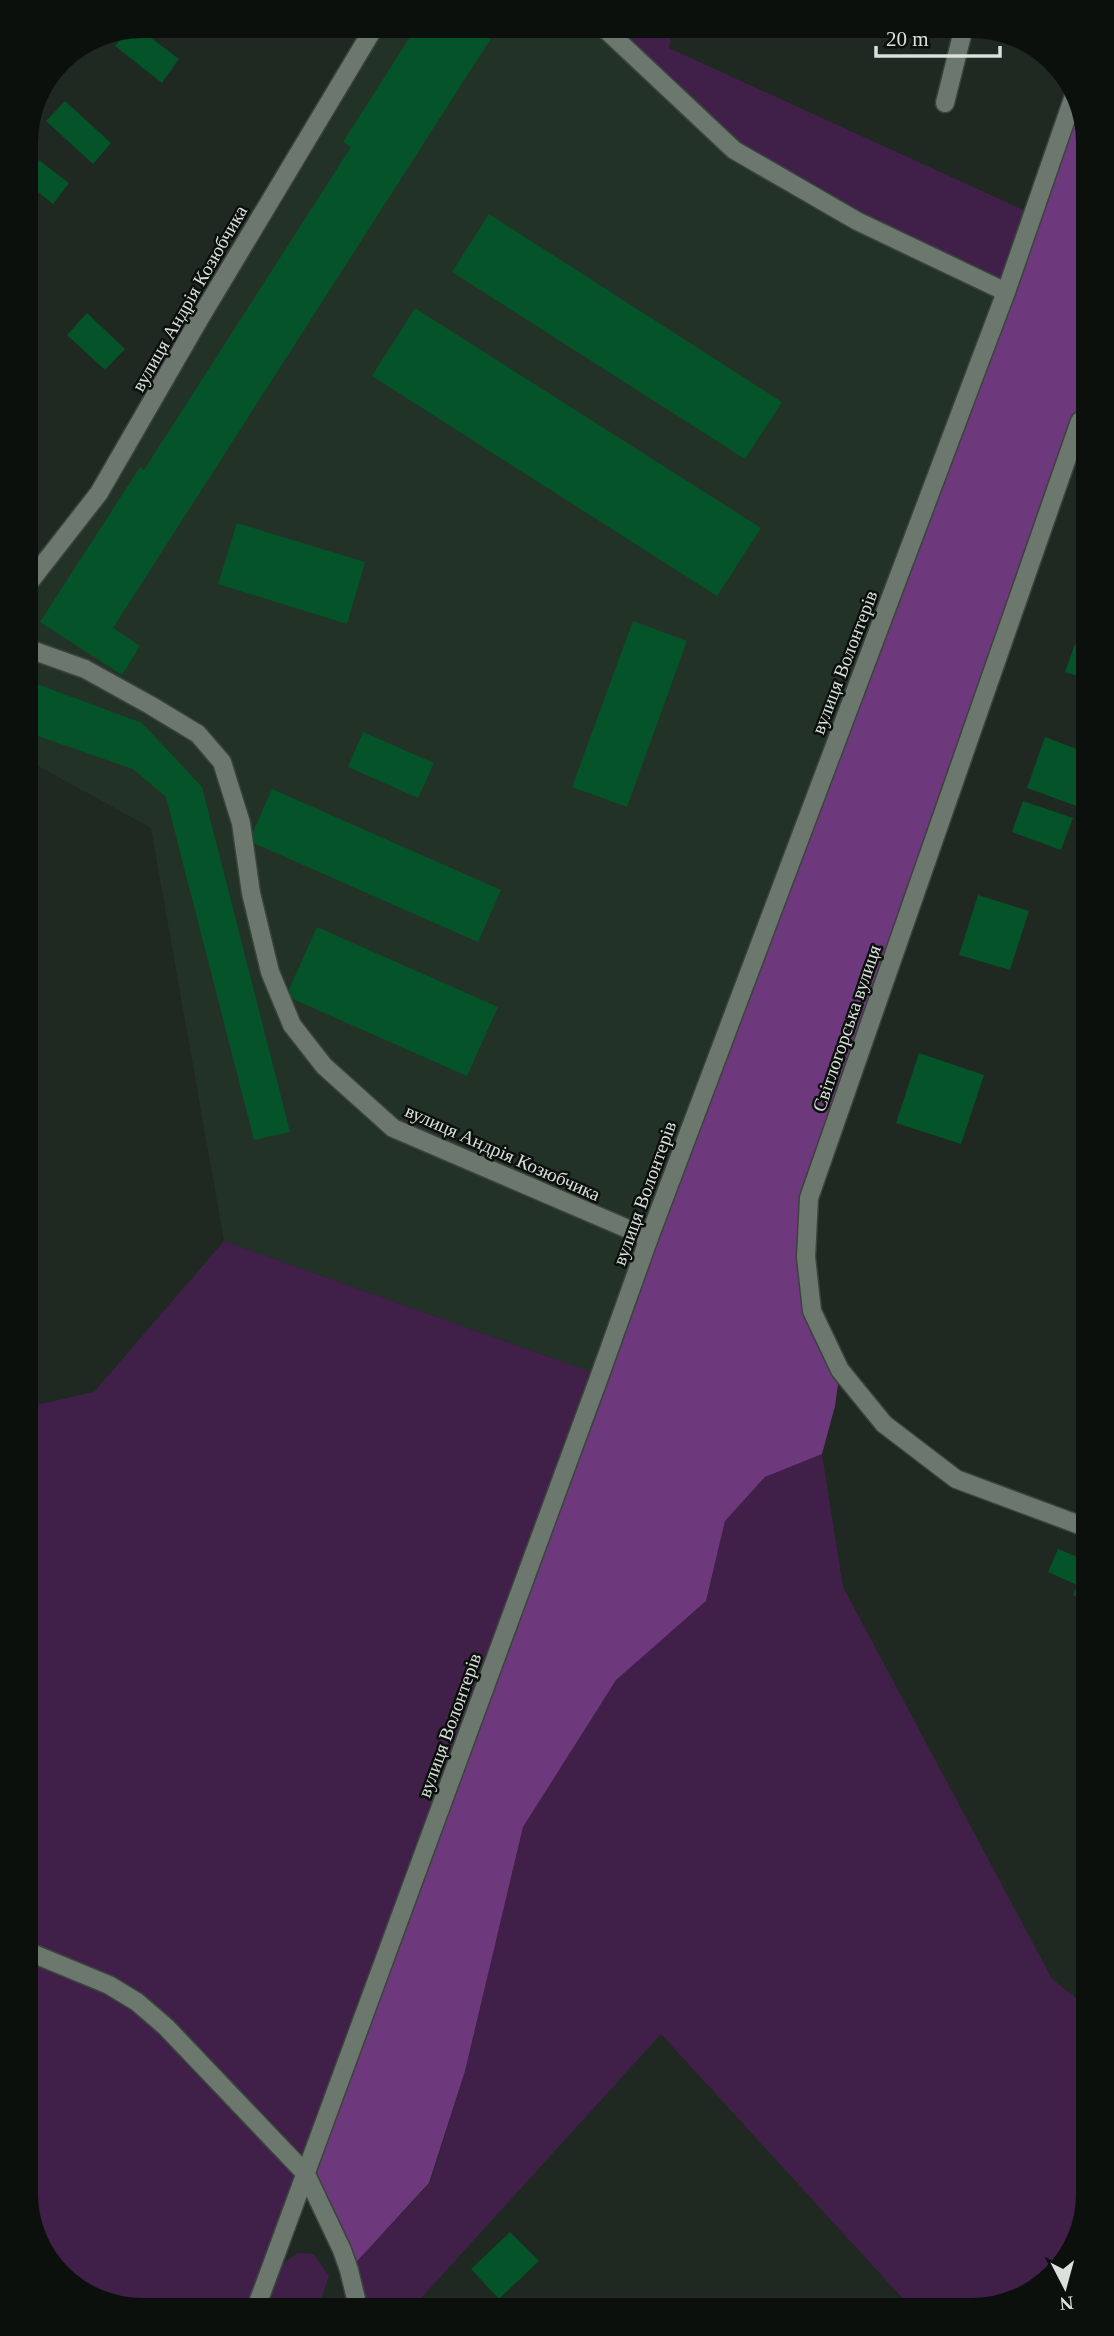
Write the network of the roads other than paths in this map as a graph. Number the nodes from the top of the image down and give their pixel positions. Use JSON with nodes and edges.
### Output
{"nodes":[{"id":1,"x":367,"y":39,"type":"edge"},
{"id":2,"x":616,"y":39,"type":"edge"},
{"id":3,"x":961,"y":39,"type":"edge"},
{"id":4,"x":946,"y":103,"type":"dead end"},
{"id":5,"x":1070,"y":108,"type":"edge"},
{"id":6,"x":1006,"y":292,"type":"junction"},
{"id":7,"x":1076,"y":432,"type":"edge"},
{"id":8,"x":39,"y":570,"type":"edge"},
{"id":9,"x":39,"y":653,"type":"edge"},
{"id":10,"x":649,"y":1238,"type":"junction"},
{"id":11,"x":1076,"y":1524,"type":"edge"},
{"id":12,"x":39,"y":1956,"type":"edge"},
{"id":13,"x":306,"y":2174,"type":"junction"},
{"id":14,"x":260,"y":2297,"type":"edge"},
{"id":15,"x":356,"y":2297,"type":"edge"}],
"edges":[{"from":1,"to":8,"type":"street","name":"вулиця Андрія Козюбчика"},
{"from":2,"to":6,"type":"street"},
{"from":3,"to":4,"type":"street"},
{"from":5,"to":6,"type":"street","name":"вулиця Волонтерів"},
{"from":6,"to":10,"type":"street","name":"вулиця Волонтерів"},
{"from":7,"to":11,"type":"street","name":"Світлогорська вулиця"},
{"from":9,"to":10,"type":"street","name":"вулиця Андрія Козюбчика"},
{"from":10,"to":13,"type":"street","name":"вулиця Волонтерів"},
{"from":12,"to":13,"type":"street"},
{"from":13,"to":14,"type":"street","name":"вулиця Волонтерів"},
{"from":13,"to":15,"type":"street"}]}
